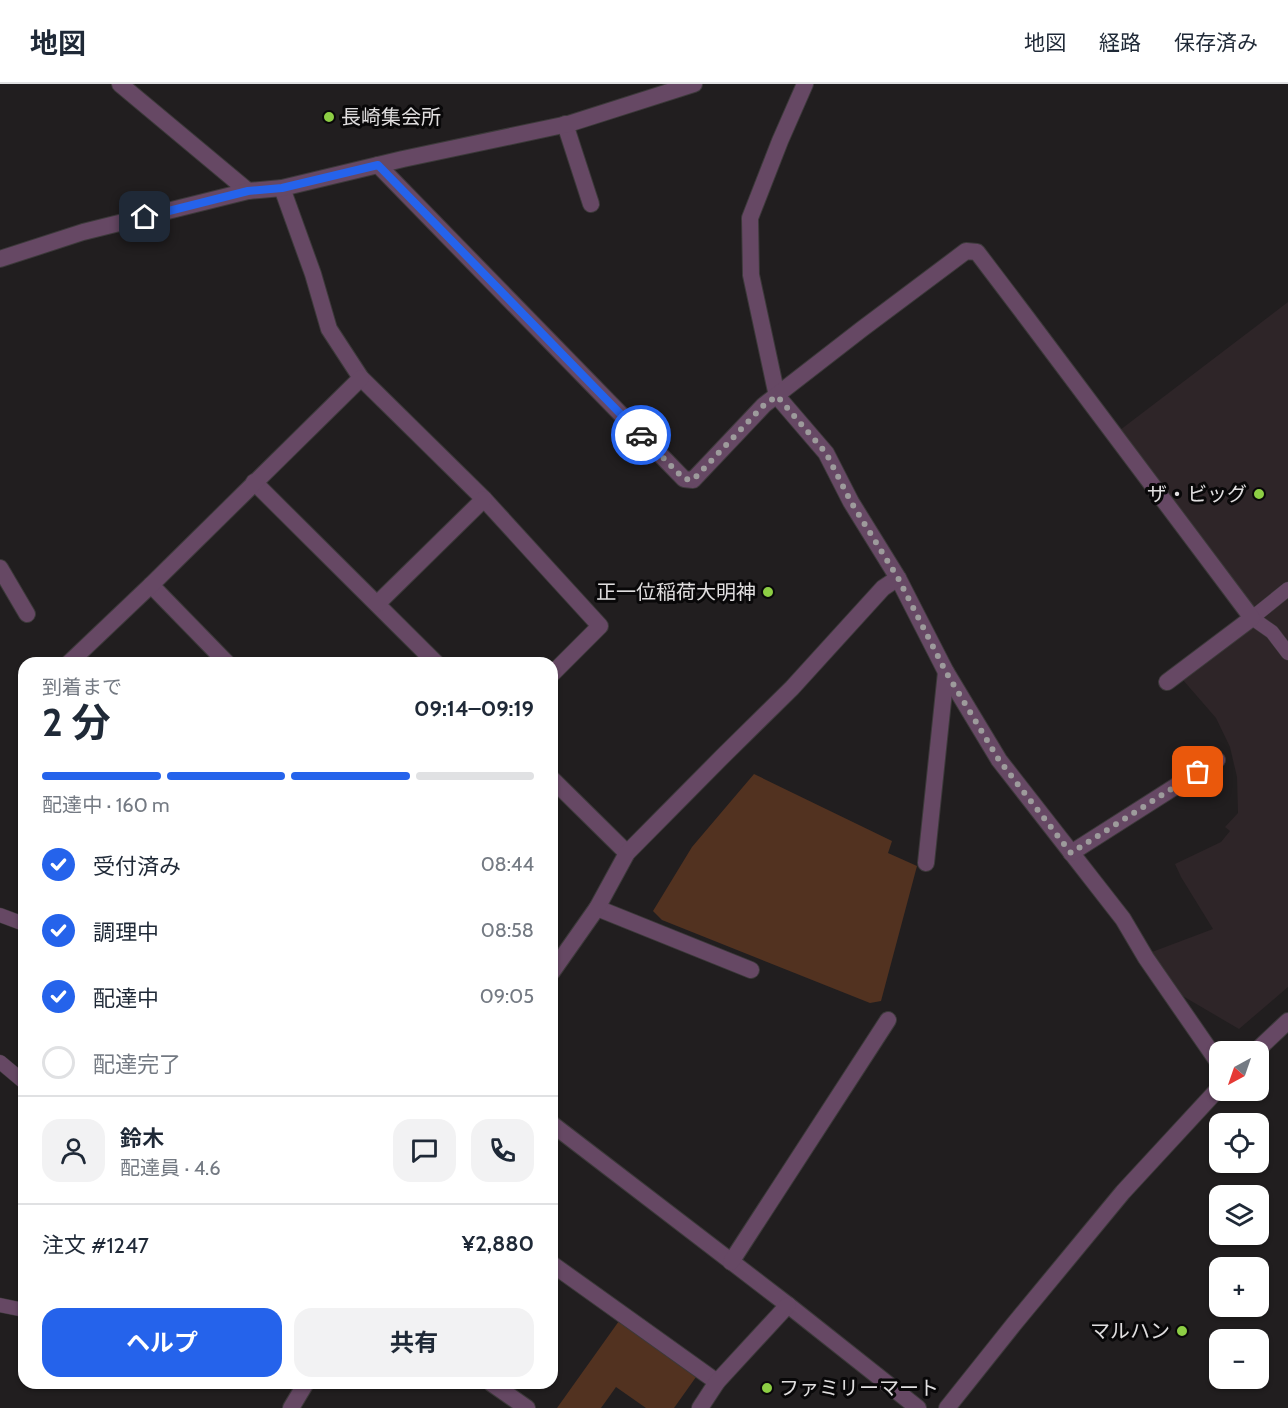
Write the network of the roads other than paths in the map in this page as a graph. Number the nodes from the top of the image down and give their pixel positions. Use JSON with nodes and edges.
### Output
{"nodes":[{"id":1,"x":120,"y":84,"type":"edge"},
{"id":2,"x":694,"y":84,"type":"edge"},
{"id":3,"x":805,"y":84,"type":"edge"},
{"id":4,"x":565,"y":124,"type":"junction"},
{"id":5,"x":378,"y":165,"type":"junction"},
{"id":6,"x":282,"y":188,"type":"junction"},
{"id":7,"x":248,"y":191,"type":"junction"},
{"id":8,"x":591,"y":204,"type":"dead end"},
{"id":9,"x":0,"y":259,"type":"edge"},
{"id":10,"x":361,"y":378,"type":"junction"},
{"id":11,"x":777,"y":396,"type":"junction"},
{"id":12,"x":254,"y":482,"type":"junction"},
{"id":13,"x":484,"y":500,"type":"junction"},
{"id":14,"x":0,"y":568,"type":"edge"},
{"id":15,"x":898,"y":578,"type":"junction"},
{"id":16,"x":150,"y":585,"type":"junction"},
{"id":17,"x":1288,"y":589,"type":"edge"},
{"id":18,"x":377,"y":604,"type":"junction"},
{"id":19,"x":27,"y":614,"type":"dead end"},
{"id":20,"x":1252,"y":618,"type":"junction"},
{"id":21,"x":1288,"y":653,"type":"edge"},
{"id":22,"x":75,"y":657,"type":"edge"},
{"id":23,"x":221,"y":657,"type":"edge"},
{"id":24,"x":430,"y":657,"type":"edge"},
{"id":25,"x":558,"y":668,"type":"edge"},
{"id":26,"x":946,"y":672,"type":"junction"},
{"id":27,"x":1167,"y":682,"type":"dead end"},
{"id":28,"x":1216,"y":760,"type":"dead end"},
{"id":29,"x":558,"y":785,"type":"edge"},
{"id":30,"x":627,"y":853,"type":"junction"},
{"id":31,"x":1071,"y":853,"type":"junction"},
{"id":32,"x":926,"y":863,"type":"dead end"},
{"id":33,"x":597,"y":908,"type":"junction"},
{"id":34,"x":0,"y":915,"type":"edge"},
{"id":35,"x":18,"y":922,"type":"edge"},
{"id":36,"x":558,"y":963,"type":"edge"},
{"id":37,"x":751,"y":970,"type":"dead end"},
{"id":38,"x":888,"y":1020,"type":"dead end"},
{"id":39,"x":1288,"y":1021,"type":"edge"},
{"id":40,"x":1266,"y":1041,"type":"edge"},
{"id":41,"x":1209,"y":1049,"type":"edge"},
{"id":42,"x":0,"y":1062,"type":"edge"},
{"id":43,"x":18,"y":1077,"type":"edge"},
{"id":44,"x":1209,"y":1099,"type":"edge"},
{"id":45,"x":558,"y":1129,"type":"edge"},
{"id":46,"x":731,"y":1262,"type":"junction"},
{"id":47,"x":558,"y":1268,"type":"edge"},
{"id":48,"x":0,"y":1305,"type":"edge"},
{"id":49,"x":788,"y":1305,"type":"junction"},
{"id":50,"x":18,"y":1309,"type":"edge"},
{"id":51,"x":717,"y":1382,"type":"junction"},
{"id":52,"x":303,"y":1389,"type":"edge"},
{"id":53,"x":500,"y":1389,"type":"edge"},
{"id":54,"x":294,"y":1407,"type":"edge"},
{"id":55,"x":527,"y":1408,"type":"edge"},
{"id":56,"x":700,"y":1408,"type":"edge"},
{"id":57,"x":918,"y":1408,"type":"edge"},
{"id":58,"x":947,"y":1408,"type":"edge"}],
"edges":[{"from":1,"to":7,"type":"street"},
{"from":2,"to":4,"type":"street"},
{"from":3,"to":11,"type":"street"},
{"from":4,"to":5,"type":"street"},
{"from":4,"to":8,"type":"street"},
{"from":5,"to":6,"type":"street"},
{"from":5,"to":11,"type":"street"},
{"from":6,"to":7,"type":"street"},
{"from":6,"to":10,"type":"street"},
{"from":7,"to":9,"type":"street"},
{"from":10,"to":12,"type":"street"},
{"from":10,"to":13,"type":"street"},
{"from":11,"to":15,"type":"street"},
{"from":11,"to":20,"type":"street"},
{"from":12,"to":16,"type":"street"},
{"from":12,"to":18,"type":"street"},
{"from":13,"to":18,"type":"street"},
{"from":13,"to":25,"type":"street"},
{"from":14,"to":19,"type":"street"},
{"from":15,"to":26,"type":"street"},
{"from":15,"to":30,"type":"street"},
{"from":16,"to":22,"type":"street"},
{"from":16,"to":23,"type":"street"},
{"from":17,"to":20,"type":"lane"},
{"from":18,"to":24,"type":"street"},
{"from":20,"to":21,"type":"lane"},
{"from":20,"to":27,"type":"street"},
{"from":26,"to":31,"type":"street"},
{"from":26,"to":32,"type":"street"},
{"from":28,"to":31,"type":"street"},
{"from":29,"to":30,"type":"street"},
{"from":30,"to":33,"type":"street"},
{"from":31,"to":41,"type":"street"},
{"from":33,"to":36,"type":"street"},
{"from":33,"to":37,"type":"street"},
{"from":34,"to":35,"type":"lane"},
{"from":38,"to":46,"type":"street"},
{"from":39,"to":40,"type":"street"},
{"from":42,"to":43,"type":"lane"},
{"from":44,"to":58,"type":"street"},
{"from":45,"to":46,"type":"street"},
{"from":46,"to":49,"type":"street"},
{"from":47,"to":51,"type":"street"},
{"from":48,"to":50,"type":"lane"},
{"from":49,"to":51,"type":"street"},
{"from":49,"to":57,"type":"street"},
{"from":51,"to":56,"type":"street"},
{"from":52,"to":54,"type":"street"},
{"from":53,"to":55,"type":"street"}]}
